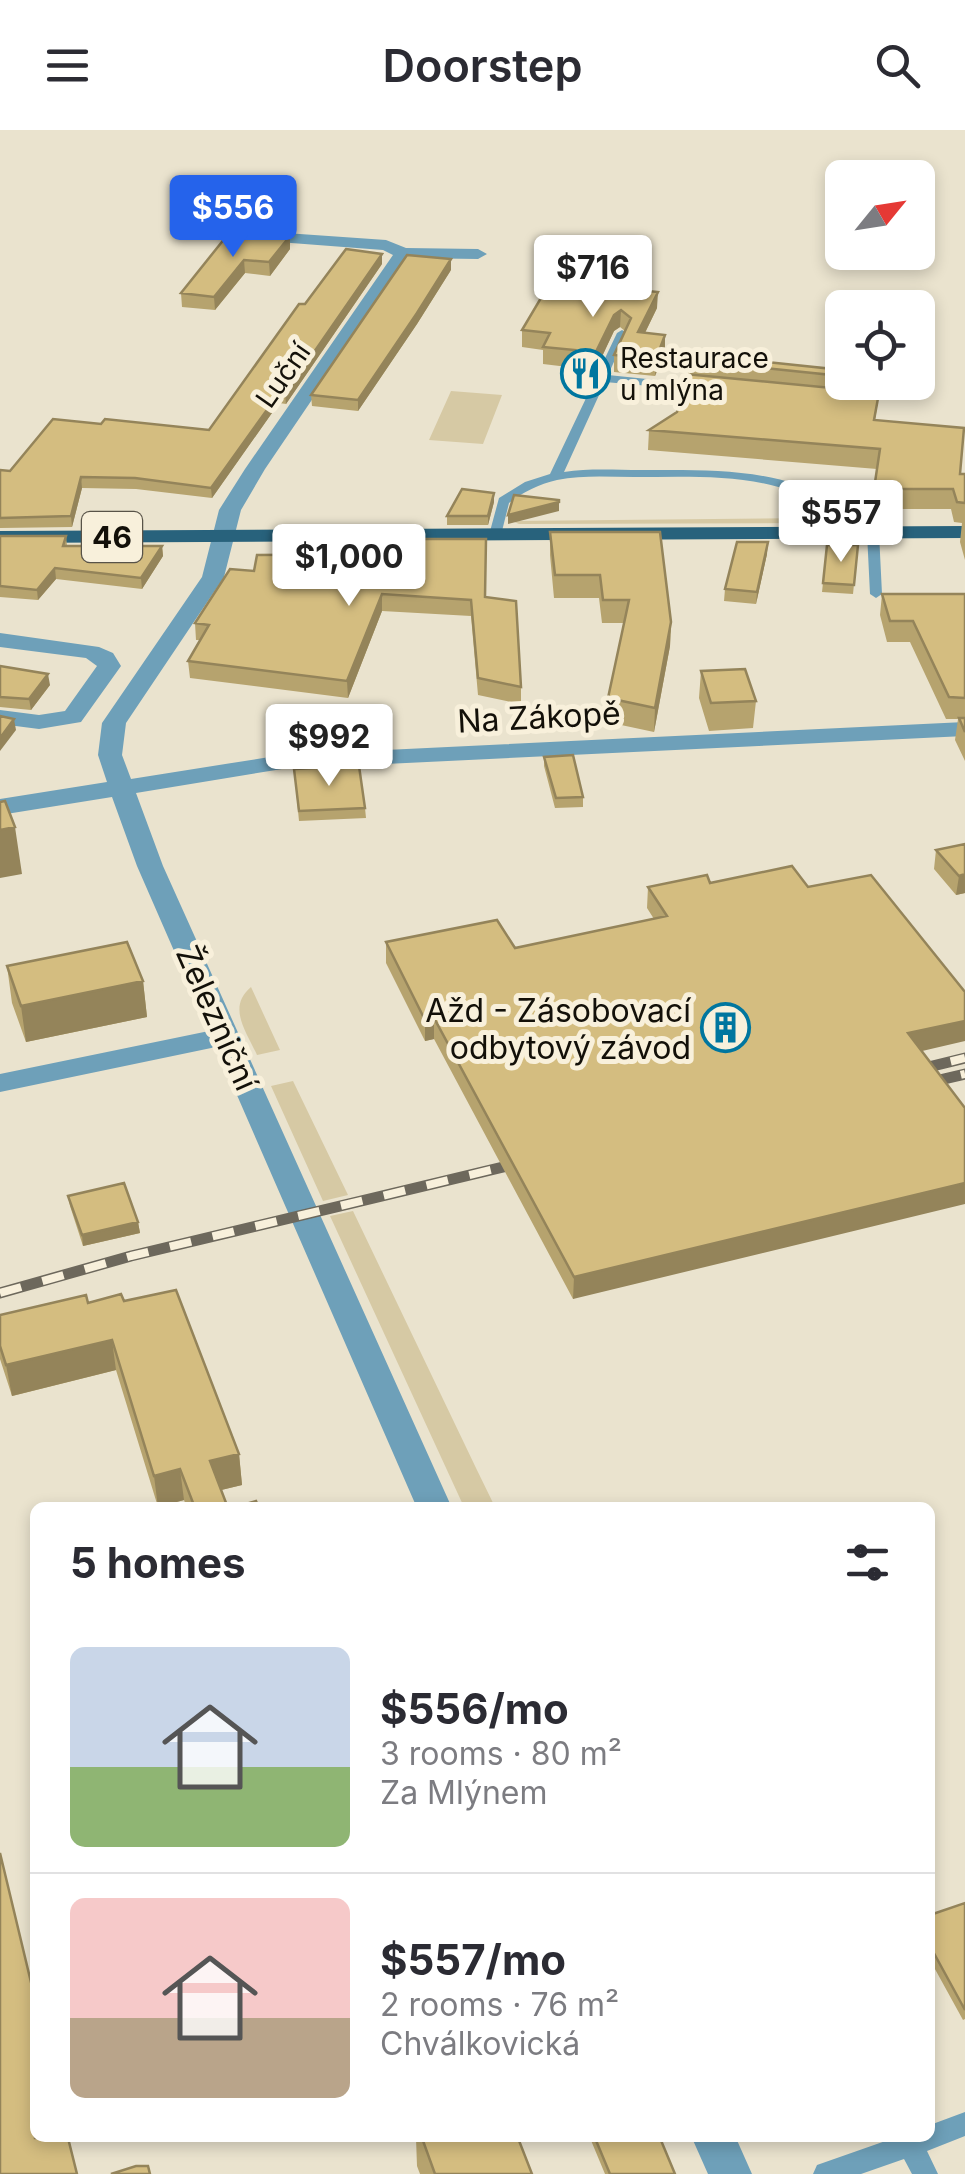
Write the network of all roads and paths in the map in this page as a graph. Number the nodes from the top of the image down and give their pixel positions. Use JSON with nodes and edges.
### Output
{"nodes":[{"id":1,"x":271,"y":237,"type":"edge"},
{"id":2,"x":403,"y":253,"type":"junction"},
{"id":3,"x":478,"y":254,"type":"dead end"},
{"id":4,"x":622,"y":333,"type":"edge"},
{"id":5,"x":601,"y":378,"type":"junction"},
{"id":6,"x":712,"y":389,"type":"edge"},
{"id":7,"x":556,"y":475,"type":"junction"},
{"id":8,"x":965,"y":532,"type":"edge"},
{"id":9,"x":836,"y":533,"type":"junction"},
{"id":10,"x":873,"y":533,"type":"junction"},
{"id":11,"x":495,"y":535,"type":"junction"},
{"id":12,"x":224,"y":536,"type":"junction"},
{"id":13,"x":0,"y":538,"type":"edge"},
{"id":14,"x":876,"y":594,"type":"dead end"},
{"id":15,"x":0,"y":640,"type":"edge"},
{"id":16,"x":0,"y":717,"type":"edge"},
{"id":17,"x":965,"y":729,"type":"edge"},
{"id":18,"x":120,"y":787,"type":"junction"},
{"id":19,"x":0,"y":807,"type":"edge"},
{"id":20,"x":226,"y":1036,"type":"junction"},
{"id":21,"x":0,"y":1084,"type":"edge"},
{"id":22,"x":432,"y":1502,"type":"edge"},
{"id":23,"x":965,"y":2124,"type":"edge"},
{"id":24,"x":935,"y":2134,"type":"edge"},
{"id":25,"x":716,"y":2142,"type":"edge"},
{"id":26,"x":911,"y":2142,"type":"edge"},
{"id":27,"x":920,"y":2142,"type":"edge"},
{"id":28,"x":730,"y":2174,"type":"edge"},
{"id":29,"x":826,"y":2174,"type":"edge"},
{"id":30,"x":925,"y":2174,"type":"edge"}],
"edges":[{"from":1,"to":2,"type":"street"},
{"from":2,"to":3,"type":"street"},
{"from":2,"to":12,"type":"street","name":"Luční"},
{"from":4,"to":5,"type":"lane"},
{"from":5,"to":6,"type":"lane"},
{"from":5,"to":7,"type":"lane"},
{"from":7,"to":9,"type":"lane"},
{"from":7,"to":11,"type":"lane"},
{"from":8,"to":10,"type":"main road","number":"46"},
{"from":9,"to":10,"type":"main road","number":"46"},
{"from":9,"to":11,"type":"main road","number":"46"},
{"from":10,"to":14,"type":"lane"},
{"from":11,"to":12,"type":"main road","number":"46"},
{"from":12,"to":13,"type":"main road","number":"46"},
{"from":12,"to":18,"type":"street","name":"Železniční"},
{"from":15,"to":16,"type":"street"},
{"from":17,"to":18,"type":"street","name":"Na Zákopě"},
{"from":18,"to":19,"type":"street","name":"Na Zákopě"},
{"from":18,"to":20,"type":"street","name":"Železniční"},
{"from":20,"to":21,"type":"street"},
{"from":20,"to":22,"type":"street","name":"Železniční"},
{"from":23,"to":24,"type":"lane"},
{"from":25,"to":28,"type":"street"},
{"from":26,"to":29,"type":"lane"},
{"from":27,"to":30,"type":"lane"}]}
